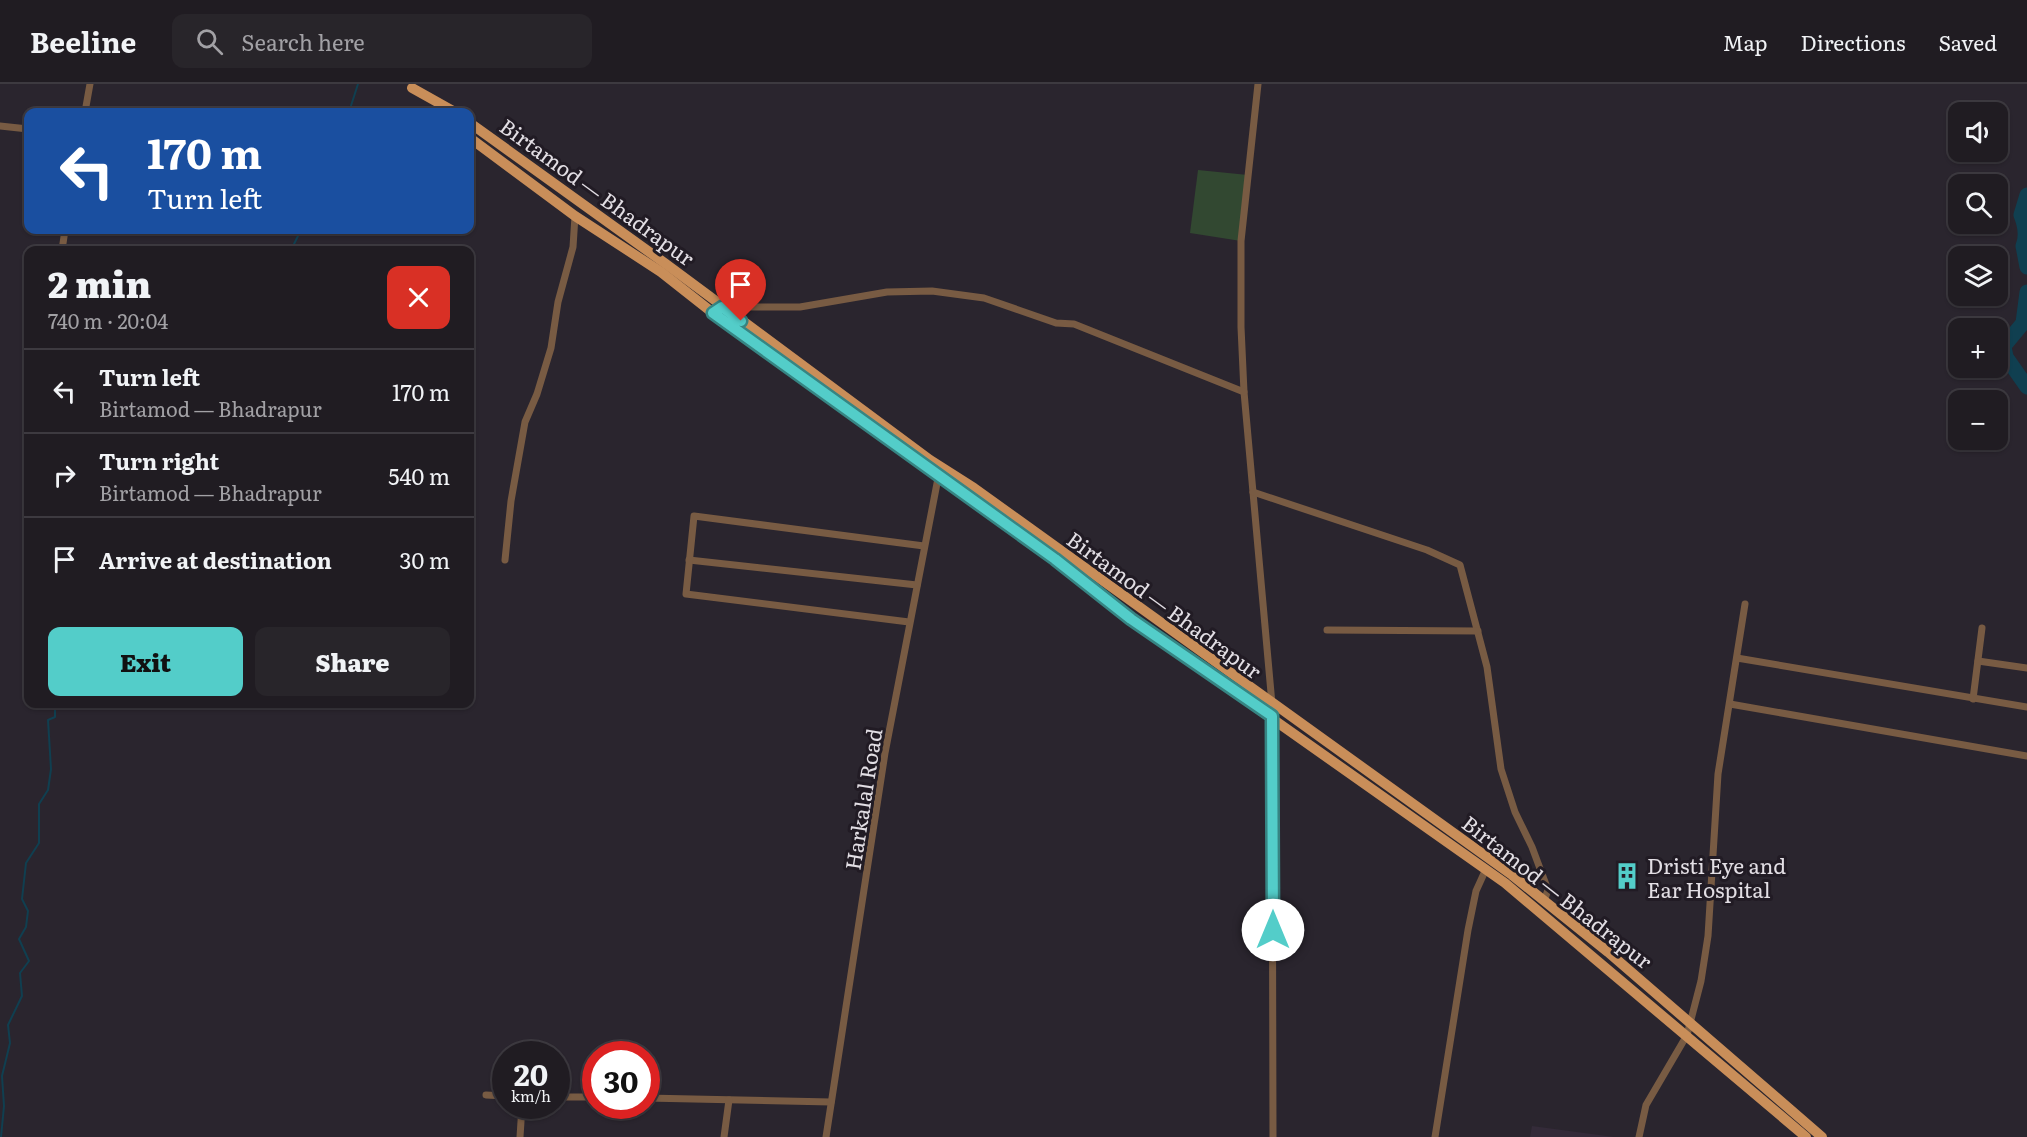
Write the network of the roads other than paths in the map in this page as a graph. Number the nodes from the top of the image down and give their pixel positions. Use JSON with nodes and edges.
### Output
{"nodes":[{"id":1,"x":90,"y":84,"type":"edge"},
{"id":2,"x":1258,"y":84,"type":"edge"},
{"id":3,"x":410,"y":86,"type":"edge"},
{"id":4,"x":86,"y":108,"type":"edge"},
{"id":5,"x":435,"y":108,"type":"edge"},
{"id":6,"x":448,"y":108,"type":"edge"},
{"id":7,"x":0,"y":126,"type":"edge"},
{"id":8,"x":474,"y":126,"type":"edge"},
{"id":9,"x":24,"y":129,"type":"edge"},
{"id":10,"x":474,"y":141,"type":"edge"},
{"id":11,"x":575,"y":216,"type":"junction"},
{"id":12,"x":717,"y":310,"type":"junction"},
{"id":13,"x":1244,"y":392,"type":"junction"},
{"id":14,"x":940,"y":471,"type":"junction"},
{"id":15,"x":1253,"y":492,"type":"junction"},
{"id":16,"x":924,"y":546,"type":"junction"},
{"id":17,"x":505,"y":560,"type":"dead end"},
{"id":18,"x":689,"y":560,"type":"junction"},
{"id":19,"x":916,"y":585,"type":"junction"},
{"id":20,"x":1745,"y":604,"type":"dead end"},
{"id":21,"x":909,"y":622,"type":"junction"},
{"id":22,"x":1982,"y":628,"type":"dead end"},
{"id":23,"x":1327,"y":630,"type":"dead end"},
{"id":24,"x":1478,"y":631,"type":"junction"},
{"id":25,"x":1737,"y":658,"type":"junction"},
{"id":26,"x":1978,"y":661,"type":"junction"},
{"id":27,"x":2027,"y":668,"type":"edge"},
{"id":28,"x":1973,"y":699,"type":"junction"},
{"id":29,"x":1730,"y":704,"type":"junction"},
{"id":30,"x":2027,"y":707,"type":"edge"},
{"id":31,"x":1272,"y":710,"type":"junction"},
{"id":32,"x":2027,"y":756,"type":"edge"},
{"id":33,"x":1486,"y":869,"type":"junction"},
{"id":34,"x":1544,"y":901,"type":"junction"},
{"id":35,"x":1562,"y":915,"type":"junction"},
{"id":36,"x":1555,"y":924,"type":"junction"},
{"id":37,"x":1689,"y":1022,"type":"junction"},
{"id":38,"x":1687,"y":1035,"type":"junction"},
{"id":39,"x":486,"y":1095,"type":"dead end"},
{"id":40,"x":492,"y":1095,"type":"edge"},
{"id":41,"x":660,"y":1098,"type":"edge"},
{"id":42,"x":729,"y":1100,"type":"junction"},
{"id":43,"x":831,"y":1102,"type":"junction"},
{"id":44,"x":521,"y":1119,"type":"edge"},
{"id":45,"x":1818,"y":1136,"type":"edge"},
{"id":46,"x":520,"y":1137,"type":"edge"},
{"id":47,"x":724,"y":1137,"type":"edge"},
{"id":48,"x":826,"y":1137,"type":"edge"},
{"id":49,"x":1273,"y":1137,"type":"edge"},
{"id":50,"x":1435,"y":1137,"type":"edge"},
{"id":51,"x":1640,"y":1137,"type":"edge"},
{"id":52,"x":1806,"y":1137,"type":"edge"}],
"edges":[{"from":1,"to":4,"type":"street"},
{"from":2,"to":13,"type":"street"},
{"from":3,"to":5,"type":"main road"},
{"from":3,"to":6,"type":"main road"},
{"from":7,"to":9,"type":"street"},
{"from":8,"to":12,"type":"main road","name":"Birtamod — Bhadrapur"},
{"from":10,"to":11,"type":"main road","name":"Birtamod — Bhadrapur"},
{"from":11,"to":12,"type":"main road","name":"Birtamod — Bhadrapur"},
{"from":11,"to":17,"type":"street"},
{"from":12,"to":13,"type":"street"},
{"from":12,"to":14,"type":"main road","name":"Birtamod — Bhadrapur"},
{"from":13,"to":15,"type":"street"},
{"from":14,"to":16,"type":"street","name":"Harkalal Road"},
{"from":14,"to":31,"type":"main road","name":"Birtamod — Bhadrapur"},
{"from":15,"to":24,"type":"street"},
{"from":15,"to":31,"type":"street"},
{"from":16,"to":18,"type":"street"},
{"from":16,"to":19,"type":"street","name":"Harkalal Road"},
{"from":18,"to":19,"type":"street"},
{"from":18,"to":21,"type":"street"},
{"from":19,"to":21,"type":"street","name":"Harkalal Road"},
{"from":20,"to":25,"type":"street"},
{"from":21,"to":43,"type":"street","name":"Harkalal Road"},
{"from":22,"to":26,"type":"street"},
{"from":23,"to":24,"type":"street"},
{"from":24,"to":34,"type":"street"},
{"from":25,"to":28,"type":"street"},
{"from":25,"to":29,"type":"street"},
{"from":26,"to":27,"type":"street"},
{"from":26,"to":28,"type":"street"},
{"from":28,"to":30,"type":"street"},
{"from":29,"to":32,"type":"street"},
{"from":29,"to":37,"type":"street"},
{"from":31,"to":33,"type":"main road","name":"Birtamod — Bhadrapur"},
{"from":31,"to":34,"type":"main road","name":"Birtamod — Bhadrapur"},
{"from":31,"to":49,"type":"street"},
{"from":33,"to":36,"type":"main road","name":"Birtamod — Bhadrapur"},
{"from":33,"to":50,"type":"street"},
{"from":34,"to":35,"type":"main road","name":"Birtamod — Bhadrapur"},
{"from":35,"to":36,"type":"main road"},
{"from":35,"to":37,"type":"main road","name":"Birtamod — Bhadrapur"},
{"from":36,"to":38,"type":"main road","name":"Birtamod — Bhadrapur"},
{"from":37,"to":38,"type":"street"},
{"from":37,"to":45,"type":"main road","name":"Birtamod — Bhadrapur"},
{"from":38,"to":51,"type":"street"},
{"from":38,"to":52,"type":"main road","name":"Birtamod — Bhadrapur"},
{"from":39,"to":40,"type":"street"},
{"from":41,"to":42,"type":"street"},
{"from":42,"to":43,"type":"street"},
{"from":42,"to":47,"type":"street"},
{"from":43,"to":48,"type":"street","name":"Harkalal Road"},
{"from":44,"to":46,"type":"street"}]}
